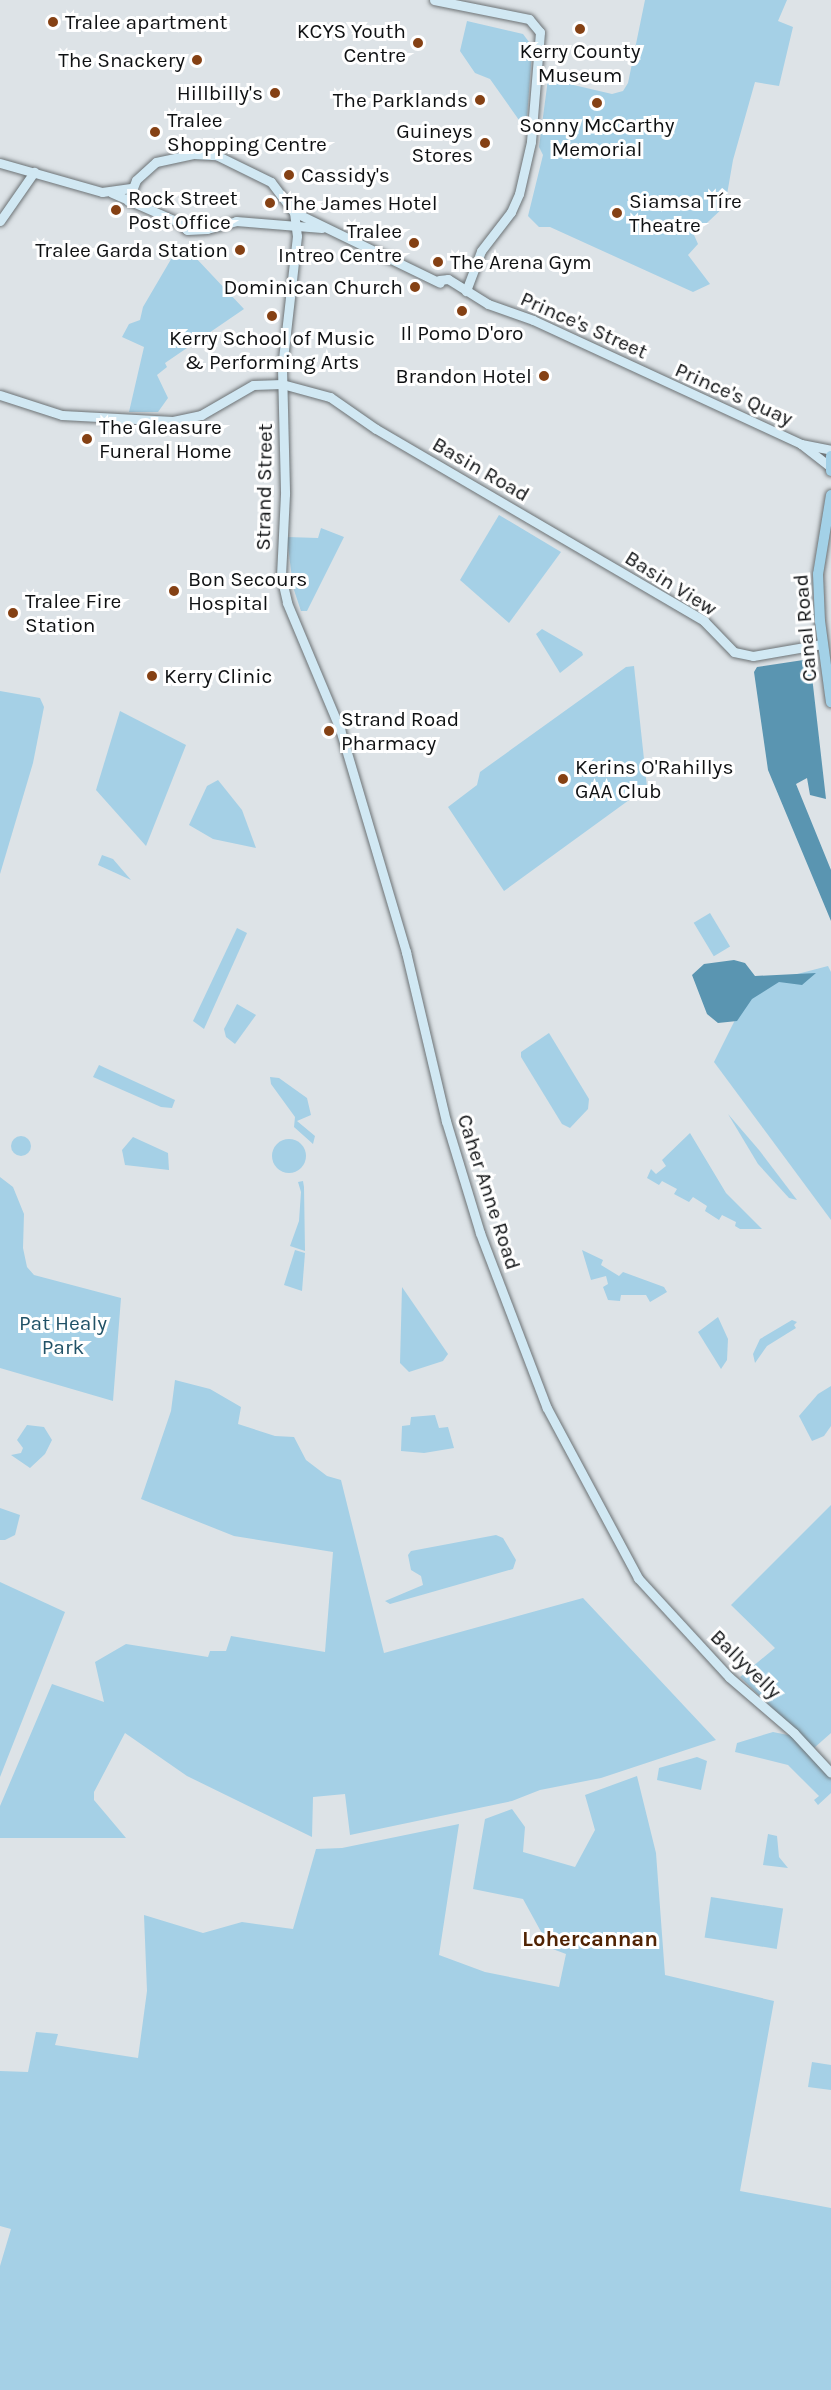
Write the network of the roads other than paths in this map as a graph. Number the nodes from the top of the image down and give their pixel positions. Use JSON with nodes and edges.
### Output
{"nodes":[{"id":1,"x":434,"y":0,"type":"edge"},
{"id":2,"x":0,"y":163,"type":"edge"},
{"id":3,"x":34,"y":172,"type":"junction"},
{"id":4,"x":131,"y":188,"type":"junction"},
{"id":5,"x":112,"y":193,"type":"junction"},
{"id":6,"x":128,"y":201,"type":"junction"},
{"id":7,"x":294,"y":212,"type":"junction"},
{"id":8,"x":0,"y":221,"type":"edge"},
{"id":9,"x":297,"y":227,"type":"junction"},
{"id":10,"x":325,"y":229,"type":"junction"},
{"id":11,"x":466,"y":291,"type":"junction"},
{"id":12,"x":653,"y":376,"type":"joint"},
{"id":13,"x":285,"y":385,"type":"junction"},
{"id":14,"x":0,"y":394,"type":"edge"},
{"id":15,"x":801,"y":444,"type":"junction"},
{"id":16,"x":831,"y":450,"type":"edge"},
{"id":17,"x":830,"y":465,"type":"edge"},
{"id":18,"x":831,"y":495,"type":"edge"},
{"id":19,"x":829,"y":513,"type":"edge"},
{"id":20,"x":576,"y":545,"type":"joint"},
{"id":21,"x":822,"y":644,"type":"junction"},
{"id":22,"x":831,"y":702,"type":"edge"},
{"id":23,"x":360,"y":798,"type":"joint"},
{"id":24,"x":638,"y":1578,"type":"joint"},
{"id":25,"x":831,"y":1773,"type":"edge"}],
"edges":[{"from":1,"to":11,"type":"main road"},
{"from":2,"to":3,"type":"main road"},
{"from":3,"to":5,"type":"main road"},
{"from":3,"to":8,"type":"main road"},
{"from":4,"to":5,"type":"main road"},
{"from":4,"to":6,"type":"main road"},
{"from":4,"to":7,"type":"main road"},
{"from":5,"to":6,"type":"main road"},
{"from":6,"to":9,"type":"main road"},
{"from":7,"to":9,"type":"main road","name":"Strand Street"},
{"from":7,"to":10,"type":"main road"},
{"from":9,"to":10,"type":"main road"},
{"from":9,"to":13,"type":"main road","name":"Strand Street"},
{"from":10,"to":11,"type":"main road","name":"Prince's Street"},
{"from":11,"to":12,"type":"main road","name":"Prince's Street"},
{"from":12,"to":15,"type":"main road","name":"Prince's Quay"},
{"from":13,"to":14,"type":"main road","name":"Basin Road"},
{"from":13,"to":20,"type":"main road","name":"Basin Road"},
{"from":13,"to":23,"type":"main road","name":"Strand Street"},
{"from":15,"to":16,"type":"main road","name":"Prince's Quay"},
{"from":15,"to":17,"type":"main road","name":"Prince's Quay"},
{"from":18,"to":19,"type":"main road","name":"Canal Road"},
{"from":19,"to":21,"type":"main road","name":"Canal Road"},
{"from":20,"to":21,"type":"main road","name":"Basin View"},
{"from":21,"to":22,"type":"main road","name":"Canal Road"},
{"from":23,"to":24,"type":"main road","name":"Caher Anne Road"},
{"from":24,"to":25,"type":"main road","name":"Ballyvelly"}]}
